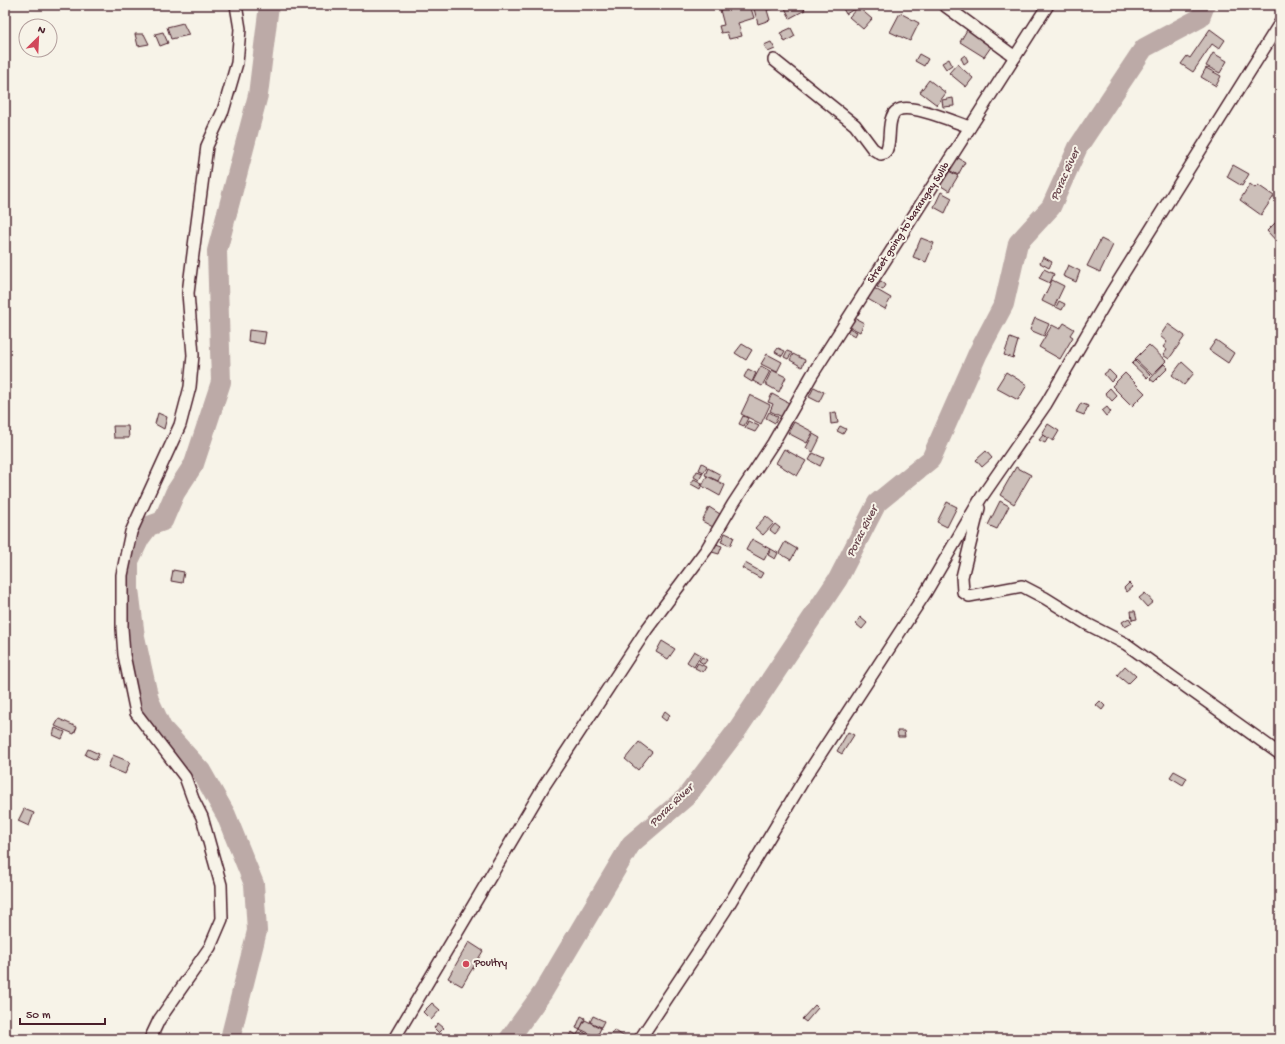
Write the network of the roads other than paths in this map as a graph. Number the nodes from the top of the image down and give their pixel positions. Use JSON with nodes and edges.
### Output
{"nodes":[{"id":1,"x":236,"y":5,"type":"edge"},
{"id":2,"x":944,"y":5,"type":"edge"},
{"id":3,"x":1048,"y":5,"type":"edge"},
{"id":4,"x":1280,"y":23,"type":"edge"},
{"id":5,"x":1015,"y":57,"type":"junction"},
{"id":6,"x":774,"y":60,"type":"dead end"},
{"id":7,"x":970,"y":127,"type":"junction"},
{"id":8,"x":981,"y":498,"type":"junction"},
{"id":9,"x":1280,"y":754,"type":"edge"},
{"id":10,"x":150,"y":1039,"type":"edge"},
{"id":11,"x":394,"y":1039,"type":"edge"},
{"id":12,"x":640,"y":1039,"type":"edge"}],
"edges":[{"from":1,"to":10,"type":"street"},
{"from":2,"to":5,"type":"street"},
{"from":3,"to":5,"type":"street","name":"Street going to barangay Sulib"},
{"from":4,"to":8,"type":"street"},
{"from":5,"to":7,"type":"street","name":"Street going to barangay Sulib"},
{"from":6,"to":7,"type":"street"},
{"from":7,"to":11,"type":"street","name":"Street going to barangay Sulib"},
{"from":8,"to":9,"type":"street"},
{"from":8,"to":12,"type":"street"}]}
